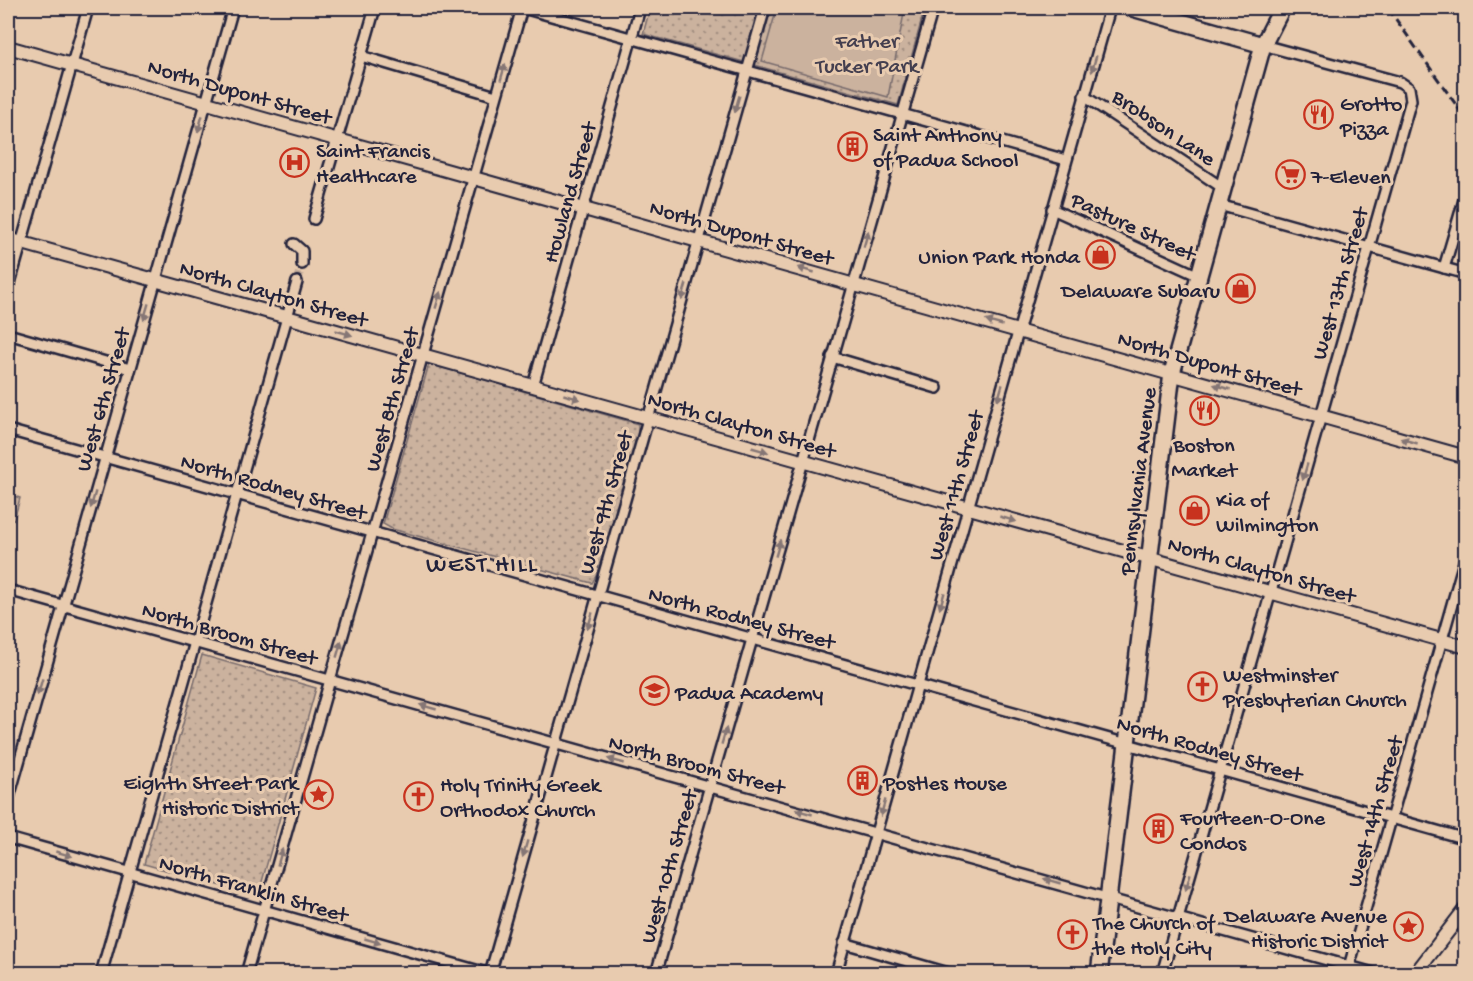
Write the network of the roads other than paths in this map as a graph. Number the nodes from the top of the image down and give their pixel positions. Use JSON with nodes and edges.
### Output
{"nodes":[{"id":1,"x":88,"y":8,"type":"edge"},
{"id":2,"x":233,"y":8,"type":"edge"},
{"id":3,"x":375,"y":8,"type":"edge"},
{"id":4,"x":522,"y":8,"type":"edge"},
{"id":5,"x":640,"y":8,"type":"edge"},
{"id":6,"x":765,"y":8,"type":"edge"},
{"id":7,"x":933,"y":8,"type":"edge"},
{"id":8,"x":1110,"y":8,"type":"edge"},
{"id":9,"x":1132,"y":8,"type":"edge"},
{"id":10,"x":1282,"y":8,"type":"edge"},
{"id":11,"x":631,"y":38,"type":"junction"},
{"id":12,"x":1263,"y":45,"type":"junction"},
{"id":13,"x":8,"y":47,"type":"edge"},
{"id":14,"x":362,"y":56,"type":"junction"},
{"id":15,"x":72,"y":65,"type":"junction"},
{"id":16,"x":747,"y":70,"type":"junction"},
{"id":17,"x":496,"y":96,"type":"junction"},
{"id":18,"x":1084,"y":96,"type":"junction"},
{"id":19,"x":206,"y":102,"type":"junction"},
{"id":20,"x":902,"y":114,"type":"junction"},
{"id":21,"x":338,"y":139,"type":"junction"},
{"id":22,"x":1066,"y":160,"type":"junction"},
{"id":23,"x":473,"y":177,"type":"junction"},
{"id":24,"x":1223,"y":188,"type":"junction"},
{"id":25,"x":1464,"y":200,"type":"edge"},
{"id":26,"x":1219,"y":205,"type":"junction"},
{"id":27,"x":583,"y":208,"type":"junction"},
{"id":28,"x":1053,"y":209,"type":"junction"},
{"id":29,"x":314,"y":219,"type":"dead end"},
{"id":30,"x":8,"y":239,"type":"edge"},
{"id":31,"x":698,"y":240,"type":"junction"},
{"id":32,"x":21,"y":243,"type":"junction"},
{"id":33,"x":294,"y":244,"type":"dead end"},
{"id":34,"x":1369,"y":247,"type":"junction"},
{"id":35,"x":302,"y":264,"type":"tunnel mouth"},
{"id":36,"x":1444,"y":268,"type":"junction"},
{"id":37,"x":1466,"y":274,"type":"edge"},
{"id":38,"x":1199,"y":276,"type":"junction"},
{"id":39,"x":155,"y":281,"type":"junction"},
{"id":40,"x":297,"y":282,"type":"tunnel mouth"},
{"id":41,"x":854,"y":284,"type":"junction"},
{"id":42,"x":8,"y":290,"type":"edge"},
{"id":43,"x":287,"y":318,"type":"junction"},
{"id":44,"x":1018,"y":330,"type":"junction"},
{"id":45,"x":8,"y":334,"type":"edge"},
{"id":46,"x":422,"y":355,"type":"junction"},
{"id":47,"x":832,"y":357,"type":"junction"},
{"id":48,"x":130,"y":369,"type":"junction"},
{"id":49,"x":1172,"y":373,"type":"junction"},
{"id":50,"x":533,"y":386,"type":"junction"},
{"id":51,"x":937,"y":388,"type":"dead end"},
{"id":52,"x":1321,"y":416,"type":"junction"},
{"id":53,"x":648,"y":418,"type":"junction"},
{"id":54,"x":8,"y":430,"type":"edge"},
{"id":55,"x":105,"y":457,"type":"junction"},
{"id":56,"x":1466,"y":457,"type":"edge"},
{"id":57,"x":803,"y":462,"type":"junction"},
{"id":58,"x":237,"y":494,"type":"junction"},
{"id":59,"x":968,"y":508,"type":"junction"},
{"id":60,"x":372,"y":532,"type":"junction"},
{"id":61,"x":1466,"y":555,"type":"edge"},
{"id":62,"x":1150,"y":559,"type":"junction"},
{"id":63,"x":8,"y":590,"type":"edge"},
{"id":64,"x":1271,"y":592,"type":"junction"},
{"id":65,"x":597,"y":596,"type":"junction"},
{"id":66,"x":63,"y":605,"type":"junction"},
{"id":67,"x":752,"y":639,"type":"junction"},
{"id":68,"x":1441,"y":640,"type":"junction"},
{"id":69,"x":195,"y":642,"type":"junction"},
{"id":70,"x":1466,"y":647,"type":"edge"},
{"id":71,"x":330,"y":680,"type":"junction"},
{"id":72,"x":918,"y":685,"type":"junction"},
{"id":73,"x":556,"y":743,"type":"junction"},
{"id":74,"x":1127,"y":744,"type":"junction"},
{"id":75,"x":1220,"y":770,"type":"junction"},
{"id":76,"x":710,"y":786,"type":"junction"},
{"id":77,"x":8,"y":801,"type":"edge"},
{"id":78,"x":1391,"y":818,"type":"junction"},
{"id":79,"x":876,"y":832,"type":"junction"},
{"id":80,"x":8,"y":838,"type":"edge"},
{"id":81,"x":1466,"y":840,"type":"edge"},
{"id":82,"x":129,"y":872,"type":"junction"},
{"id":83,"x":1109,"y":897,"type":"junction"},
{"id":84,"x":1466,"y":908,"type":"edge"},
{"id":85,"x":264,"y":910,"type":"junction"},
{"id":86,"x":1178,"y":917,"type":"junction"},
{"id":87,"x":844,"y":943,"type":"junction"},
{"id":88,"x":1349,"y":970,"type":"edge"},
{"id":89,"x":101,"y":974,"type":"edge"},
{"id":90,"x":246,"y":974,"type":"edge"},
{"id":91,"x":490,"y":974,"type":"edge"},
{"id":92,"x":656,"y":974,"type":"edge"},
{"id":93,"x":836,"y":974,"type":"edge"},
{"id":94,"x":952,"y":974,"type":"edge"},
{"id":95,"x":1099,"y":974,"type":"edge"},
{"id":96,"x":1162,"y":974,"type":"edge"},
{"id":97,"x":1377,"y":974,"type":"edge"},
{"id":98,"x":1415,"y":974,"type":"edge"}],
"edges":[{"from":1,"to":15,"type":"street"},
{"from":2,"to":19,"type":"street","name":"West 6th Street"},
{"from":3,"to":14,"type":"street"},
{"from":4,"to":11,"type":"street"},
{"from":17,"to":4,"type":"street","name":"West 8th Street","one_way":true},
{"from":5,"to":11,"type":"street","name":"Howland Street"},
{"from":6,"to":16,"type":"street","name":"West 9th Street"},
{"from":7,"to":20,"type":"street","name":"West 10th Street"},
{"from":8,"to":18,"type":"street","name":"West 11th Street","one_way":true},
{"from":9,"to":12,"type":"main road"},
{"from":10,"to":12,"type":"main road","name":"Pennsylvania Avenue"},
{"from":11,"to":16,"type":"street"},
{"from":11,"to":27,"type":"street","name":"Howland Street"},
{"from":12,"to":24,"type":"main road","name":"Pennsylvania Avenue"},
{"from":12,"to":34,"type":"street","name":"West 13th Street"},
{"from":13,"to":15,"type":"street","name":"North Dupont Street"},
{"from":14,"to":17,"type":"street"},
{"from":14,"to":21,"type":"street"},
{"from":15,"to":19,"type":"street","name":"North Dupont Street"},
{"from":15,"to":32,"type":"street"},
{"from":16,"to":20,"type":"street"},
{"from":16,"to":31,"type":"street","name":"West 9th Street","one_way":true},
{"from":17,"to":23,"type":"street","name":"West 8th Street"},
{"from":18,"to":22,"type":"street","name":"West 11th Street"},
{"from":18,"to":24,"type":"street","name":"Brobson Lane"},
{"from":19,"to":21,"type":"street","name":"North Dupont Street"},
{"from":19,"to":39,"type":"street","name":"West 6th Street","one_way":true},
{"from":20,"to":22,"type":"street"},
{"from":41,"to":20,"type":"street","name":"West 10th Street","one_way":true},
{"from":21,"to":23,"type":"street","name":"North Dupont Street"},
{"from":21,"to":29,"type":"street"},
{"from":22,"to":28,"type":"street","name":"West 11th Street"},
{"from":23,"to":27,"type":"street","name":"North Dupont Street"},
{"from":46,"to":23,"type":"street","name":"West 8th Street","one_way":true},
{"from":24,"to":26,"type":"main road","name":"Pennsylvania Avenue"},
{"from":25,"to":36,"type":"street"},
{"from":26,"to":34,"type":"street"},
{"from":26,"to":38,"type":"main road","name":"Pennsylvania Avenue"},
{"from":27,"to":31,"type":"street","name":"North Dupont Street"},
{"from":27,"to":50,"type":"street","name":"Howland Street"},
{"from":28,"to":38,"type":"street","name":"Pasture Street"},
{"from":28,"to":44,"type":"street","name":"West 11th Street"},
{"from":30,"to":32,"type":"street","name":"North Clayton Street"},
{"from":41,"to":31,"type":"street","name":"North Dupont Street","one_way":true},
{"from":31,"to":53,"type":"street","name":"West 9th Street","one_way":true},
{"from":32,"to":39,"type":"street","name":"North Clayton Street"},
{"from":32,"to":42,"type":"street"},
{"from":33,"to":35,"type":"street"},
{"from":34,"to":36,"type":"street"},
{"from":34,"to":52,"type":"street","name":"West 13th Street"},
{"from":36,"to":37,"type":"street"},
{"from":38,"to":49,"type":"main road","name":"Pennsylvania Avenue"},
{"from":39,"to":43,"type":"street","name":"North Clayton Street"},
{"from":39,"to":48,"type":"street","name":"West 6th Street","one_way":true},
{"from":40,"to":43,"type":"street"},
{"from":44,"to":41,"type":"street","name":"North Dupont Street","one_way":true},
{"from":41,"to":47,"type":"street","name":"West 10th Street"},
{"from":43,"to":46,"type":"street","name":"North Clayton Street","one_way":true},
{"from":43,"to":58,"type":"street"},
{"from":44,"to":49,"type":"street","name":"North Dupont Street"},
{"from":44,"to":59,"type":"street","name":"West 11th Street","one_way":true},
{"from":45,"to":48,"type":"street"},
{"from":46,"to":50,"type":"street","name":"North Clayton Street"},
{"from":46,"to":60,"type":"street","name":"West 8th Street"},
{"from":47,"to":51,"type":"street"},
{"from":47,"to":57,"type":"street","name":"West 10th Street"},
{"from":48,"to":55,"type":"street","name":"West 6th Street"},
{"from":52,"to":49,"type":"street","name":"North Dupont Street","one_way":true},
{"from":49,"to":62,"type":"main road","name":"Pennsylvania Avenue"},
{"from":50,"to":53,"type":"street","name":"North Clayton Street","one_way":true},
{"from":56,"to":52,"type":"street","name":"North Dupont Street","one_way":true},
{"from":52,"to":64,"type":"street","name":"West 13th Street","one_way":true},
{"from":53,"to":57,"type":"street","name":"North Clayton Street","one_way":true},
{"from":53,"to":65,"type":"street","name":"West 9th Street"},
{"from":54,"to":55,"type":"street","name":"North Rodney Street"},
{"from":55,"to":58,"type":"street","name":"North Rodney Street"},
{"from":55,"to":66,"type":"street","name":"West 6th Street","one_way":true},
{"from":57,"to":59,"type":"street","name":"North Clayton Street"},
{"from":67,"to":57,"type":"street","name":"West 10th Street","one_way":true},
{"from":58,"to":60,"type":"street","name":"North Rodney Street"},
{"from":58,"to":69,"type":"street"},
{"from":59,"to":62,"type":"street","name":"North Clayton Street","one_way":true},
{"from":59,"to":72,"type":"street","name":"West 11th Street","one_way":true},
{"from":60,"to":65,"type":"street","name":"North Rodney Street"},
{"from":71,"to":60,"type":"street","name":"West 8th Street","one_way":true},
{"from":61,"to":68,"type":"street","name":"West 14th Street"},
{"from":62,"to":64,"type":"street","name":"North Clayton Street"},
{"from":62,"to":74,"type":"main road","name":"Pennsylvania Avenue"},
{"from":63,"to":66,"type":"street","name":"North Broom Street"},
{"from":64,"to":68,"type":"street","name":"North Clayton Street"},
{"from":64,"to":75,"type":"street","name":"West 13th Street"},
{"from":65,"to":67,"type":"street","name":"North Rodney Street"},
{"from":65,"to":73,"type":"street","name":"West 9th Street","one_way":true},
{"from":66,"to":69,"type":"street","name":"North Broom Street"},
{"from":66,"to":77,"type":"street","name":"West 6th Street","one_way":true},
{"from":67,"to":72,"type":"street","name":"North Rodney Street"},
{"from":76,"to":67,"type":"street","name":"West 10th Street","one_way":true},
{"from":68,"to":70,"type":"street","name":"North Clayton Street"},
{"from":68,"to":78,"type":"street","name":"West 14th Street"},
{"from":69,"to":71,"type":"street","name":"North Broom Street"},
{"from":69,"to":82,"type":"street"},
{"from":73,"to":71,"type":"street","name":"North Broom Street","one_way":true},
{"from":85,"to":71,"type":"street","name":"West 8th Street","one_way":true},
{"from":72,"to":74,"type":"street","name":"North Rodney Street"},
{"from":72,"to":79,"type":"street","name":"West 11th Street","one_way":true},
{"from":76,"to":73,"type":"street","name":"North Broom Street","one_way":true},
{"from":73,"to":91,"type":"street","name":"West 9th Street","one_way":true},
{"from":74,"to":75,"type":"street","name":"North Rodney Street"},
{"from":74,"to":83,"type":"main road","name":"Pennsylvania Avenue"},
{"from":75,"to":78,"type":"street","name":"North Rodney Street"},
{"from":75,"to":86,"type":"street","name":"West 13th Street","one_way":true},
{"from":79,"to":76,"type":"street","name":"North Broom Street","one_way":true},
{"from":76,"to":92,"type":"street","name":"West 10th Street"},
{"from":78,"to":81,"type":"street","name":"North Rodney Street"},
{"from":78,"to":88,"type":"street","name":"West 14th Street"},
{"from":83,"to":79,"type":"street","name":"North Broom Street","one_way":true},
{"from":79,"to":87,"type":"street","name":"West 11th Street"},
{"from":80,"to":82,"type":"street","name":"North Franklin Street","one_way":true},
{"from":82,"to":85,"type":"street","name":"North Franklin Street"},
{"from":82,"to":89,"type":"street"},
{"from":83,"to":86,"type":"street","name":"North Broom Street"},
{"from":83,"to":95,"type":"main road","name":"Pennsylvania Avenue"},
{"from":84,"to":98,"type":"street"},
{"from":85,"to":90,"type":"street","name":"West 8th Street"},
{"from":85,"to":91,"type":"street","name":"North Franklin Street","one_way":true},
{"from":86,"to":88,"type":"street","name":"North Broom Street"},
{"from":86,"to":96,"type":"street","name":"West 13th Street"},
{"from":87,"to":93,"type":"street","name":"West 11th Street"},
{"from":87,"to":94,"type":"street"},
{"from":88,"to":97,"type":"street","name":"North Broom Street"}]}
